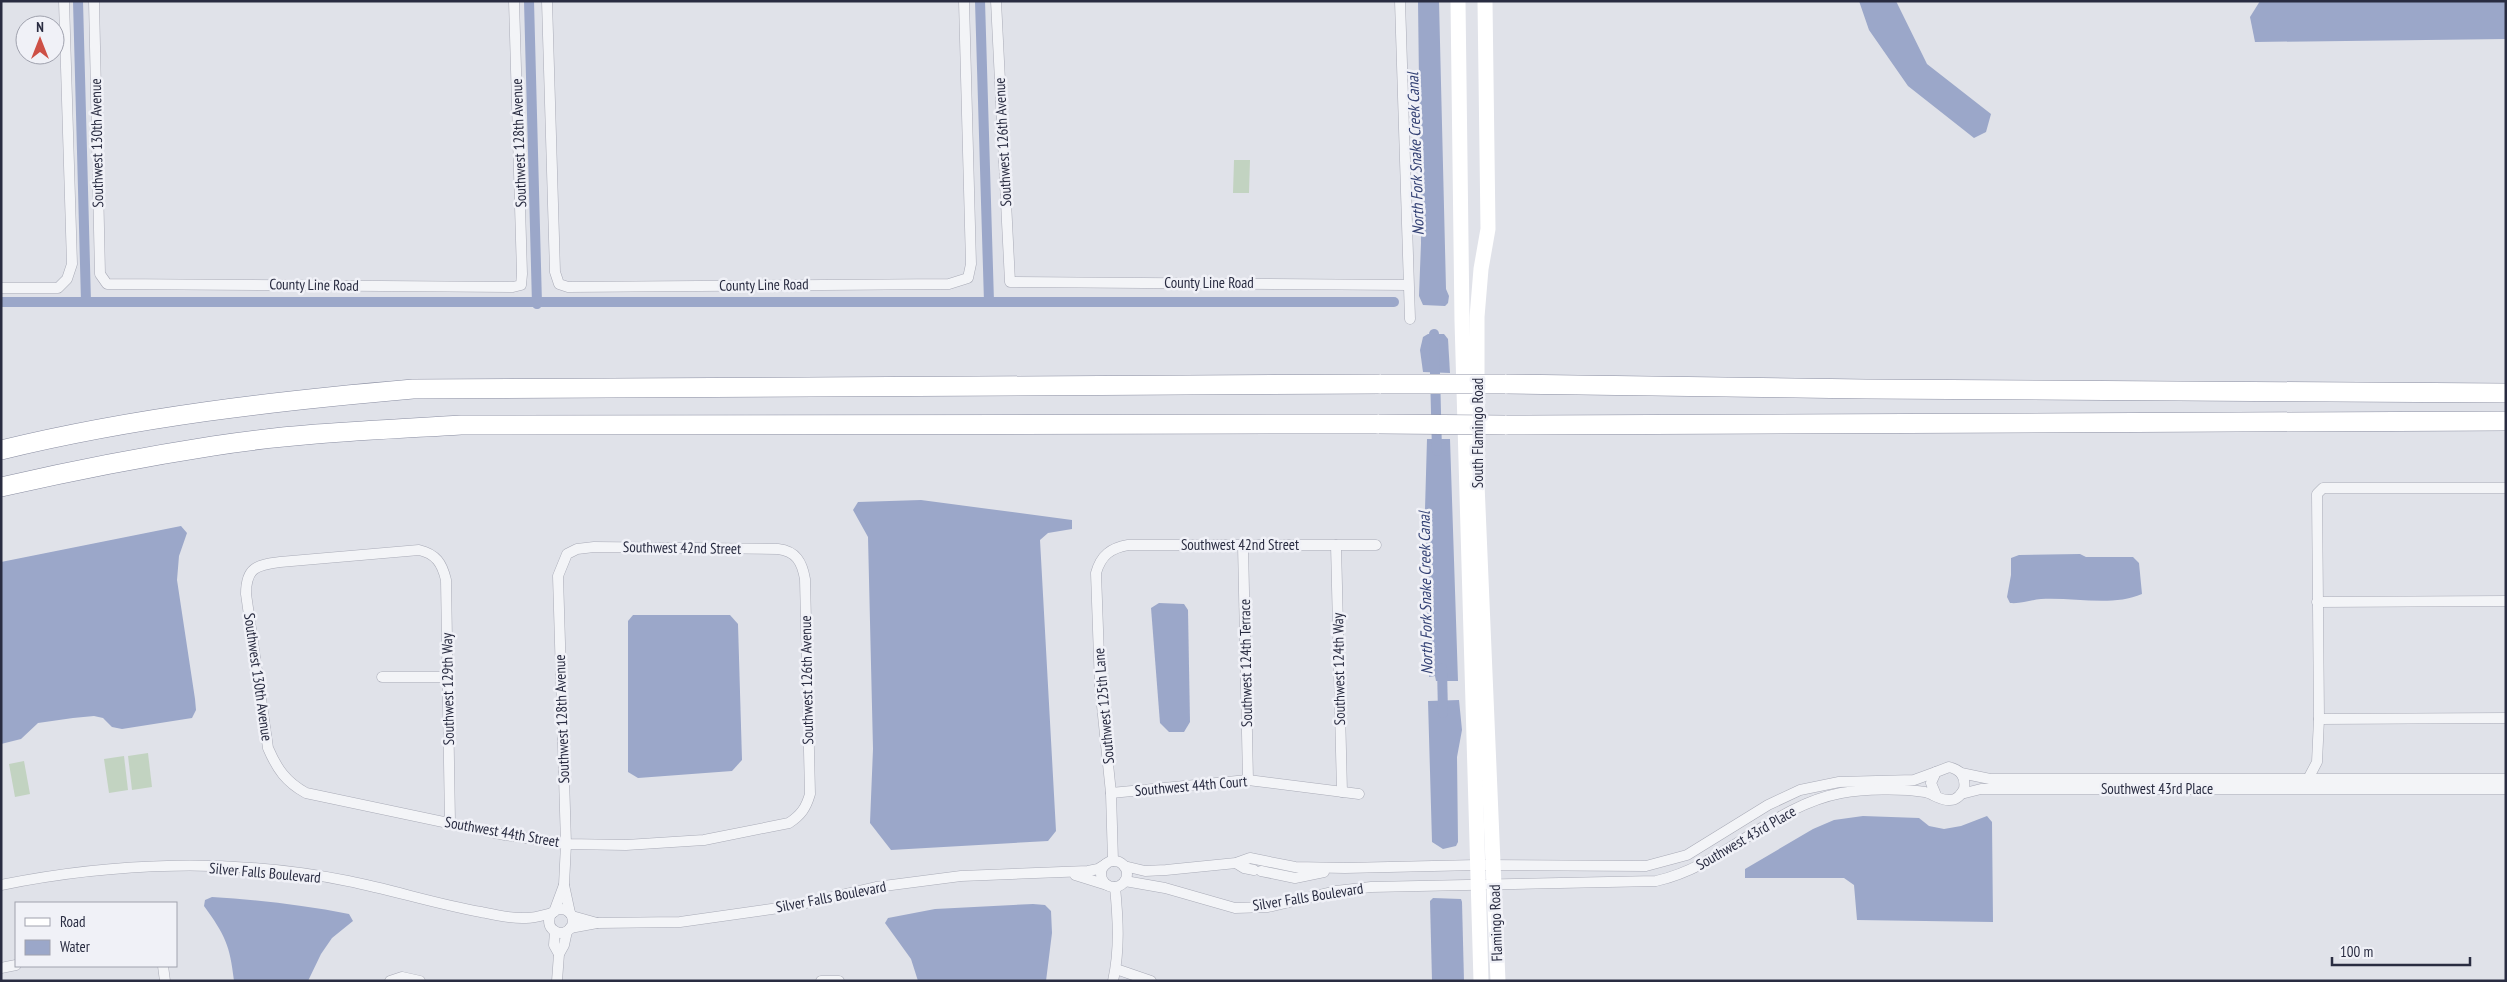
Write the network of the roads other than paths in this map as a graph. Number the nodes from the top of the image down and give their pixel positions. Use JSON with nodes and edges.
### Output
{"nodes":[{"id":1,"x":64,"y":1,"type":"edge"},
{"id":2,"x":94,"y":1,"type":"edge"},
{"id":3,"x":514,"y":1,"type":"edge"},
{"id":4,"x":547,"y":1,"type":"edge"},
{"id":5,"x":964,"y":1,"type":"edge"},
{"id":6,"x":996,"y":1,"type":"edge"},
{"id":7,"x":1400,"y":1,"type":"edge"},
{"id":8,"x":1458,"y":1,"type":"edge"},
{"id":9,"x":1484,"y":1,"type":"edge"},
{"id":10,"x":1010,"y":282,"type":"joint"},
{"id":11,"x":107,"y":284,"type":"joint"},
{"id":12,"x":521,"y":285,"type":"joint"},
{"id":13,"x":1408,"y":285,"type":"junction"},
{"id":14,"x":1,"y":288,"type":"edge"},
{"id":15,"x":1410,"y":319,"type":"dead end"},
{"id":16,"x":2506,"y":392,"type":"edge"},
{"id":17,"x":2506,"y":421,"type":"edge"},
{"id":18,"x":1,"y":450,"type":"edge"},
{"id":19,"x":1,"y":487,"type":"edge"},
{"id":20,"x":2506,"y":488,"type":"edge"},
{"id":21,"x":1243,"y":545,"type":"junction"},
{"id":22,"x":1336,"y":546,"type":"junction"},
{"id":23,"x":1376,"y":546,"type":"dead end"},
{"id":24,"x":567,"y":554,"type":"joint"},
{"id":25,"x":1106,"y":554,"type":"joint"},
{"id":26,"x":796,"y":556,"type":"joint"},
{"id":27,"x":436,"y":557,"type":"joint"},
{"id":28,"x":2506,"y":601,"type":"edge"},
{"id":29,"x":2317,"y":602,"type":"junction"},
{"id":30,"x":382,"y":677,"type":"dead end"},
{"id":31,"x":448,"y":677,"type":"junction"},
{"id":32,"x":2506,"y":718,"type":"edge"},
{"id":33,"x":2319,"y":719,"type":"junction"},
{"id":34,"x":1936,"y":772,"type":"junction"},
{"id":35,"x":1961,"y":773,"type":"junction"},
{"id":36,"x":284,"y":778,"type":"joint"},
{"id":37,"x":2308,"y":779,"type":"junction"},
{"id":38,"x":2506,"y":779,"type":"edge"},
{"id":39,"x":1248,"y":780,"type":"junction"},
{"id":40,"x":2506,"y":789,"type":"edge"},
{"id":41,"x":1342,"y":792,"type":"junction"},
{"id":42,"x":1111,"y":793,"type":"junction"},
{"id":43,"x":1359,"y":794,"type":"dead end"},
{"id":44,"x":1961,"y":794,"type":"junction"},
{"id":45,"x":1936,"y":795,"type":"junction"},
{"id":46,"x":1784,"y":797,"type":"junction"},
{"id":47,"x":807,"y":806,"type":"joint"},
{"id":48,"x":1792,"y":811,"type":"junction"},
{"id":49,"x":450,"y":823,"type":"junction"},
{"id":50,"x":566,"y":844,"type":"junction"},
{"id":51,"x":1109,"y":863,"type":"junction"},
{"id":52,"x":1236,"y":863,"type":"junction"},
{"id":53,"x":1478,"y":865,"type":"junction"},
{"id":54,"x":1494,"y":865,"type":"junction"},
{"id":55,"x":1124,"y":866,"type":"junction"},
{"id":56,"x":1345,"y":868,"type":"junction"},
{"id":57,"x":1064,"y":873,"type":"junction"},
{"id":58,"x":1125,"y":881,"type":"junction"},
{"id":59,"x":564,"y":885,"type":"junction"},
{"id":60,"x":1495,"y":885,"type":"junction"},
{"id":61,"x":1,"y":886,"type":"edge"},
{"id":62,"x":1111,"y":886,"type":"junction"},
{"id":63,"x":1478,"y":886,"type":"junction"},
{"id":64,"x":553,"y":913,"type":"junction"},
{"id":65,"x":571,"y":915,"type":"junction"},
{"id":66,"x":525,"y":918,"type":"junction"},
{"id":67,"x":598,"y":923,"type":"junction"},
{"id":68,"x":553,"y":928,"type":"junction"},
{"id":69,"x":568,"y":930,"type":"junction"},
{"id":70,"x":559,"y":954,"type":"junction"},
{"id":71,"x":15,"y":965,"type":"edge"},
{"id":72,"x":163,"y":967,"type":"edge"},
{"id":73,"x":1,"y":968,"type":"edge"},
{"id":74,"x":1116,"y":969,"type":"junction"},
{"id":75,"x":165,"y":981,"type":"edge"},
{"id":76,"x":390,"y":981,"type":"edge"},
{"id":77,"x":420,"y":981,"type":"edge"},
{"id":78,"x":557,"y":981,"type":"edge"},
{"id":79,"x":821,"y":981,"type":"edge"},
{"id":80,"x":839,"y":981,"type":"edge"},
{"id":81,"x":1113,"y":981,"type":"edge"},
{"id":82,"x":1151,"y":981,"type":"edge"},
{"id":83,"x":1481,"y":981,"type":"edge"},
{"id":84,"x":1498,"y":981,"type":"edge"}],
"edges":[{"from":1,"to":14,"type":"street","name":"Southwest 130th Avenue"},
{"from":2,"to":11,"type":"street","name":"Southwest 130th Avenue"},
{"from":3,"to":12,"type":"street","name":"Southwest 128th Avenue"},
{"from":4,"to":5,"type":"street","name":"County Line Road"},
{"from":6,"to":10,"type":"street","name":"Southwest 126th Avenue"},
{"from":7,"to":13,"type":"street"},
{"from":8,"to":53,"type":"main road","name":"South Flamingo Road"},
{"from":9,"to":54,"type":"main road","name":"South Flamingo Road"},
{"from":10,"to":13,"type":"street","name":"County Line Road"},
{"from":11,"to":12,"type":"street","name":"County Line Road"},
{"from":13,"to":15,"type":"street"},
{"from":16,"to":18,"type":"highway","bridge":true},
{"from":17,"to":19,"type":"highway","bridge":true},
{"from":20,"to":29,"type":"street"},
{"from":21,"to":22,"type":"street","name":"Southwest 42nd Street"},
{"from":21,"to":25,"type":"street","name":"Southwest 42nd Street"},
{"from":21,"to":39,"type":"street","name":"Southwest 124th Terrace"},
{"from":22,"to":23,"type":"street","name":"Southwest 42nd Street"},
{"from":22,"to":41,"type":"street","name":"Southwest 124th Way"},
{"from":24,"to":26,"type":"street","name":"Southwest 42nd Street"},
{"from":24,"to":50,"type":"street","name":"Southwest 128th Avenue"},
{"from":25,"to":42,"type":"street","name":"Southwest 125th Lane"},
{"from":26,"to":47,"type":"street","name":"Southwest 126th Avenue"},
{"from":27,"to":31,"type":"street","name":"Southwest 129th Way"},
{"from":27,"to":36,"type":"street","name":"Southwest 130th Avenue"},
{"from":28,"to":29,"type":"street"},
{"from":29,"to":33,"type":"street"},
{"from":30,"to":31,"type":"street"},
{"from":31,"to":49,"type":"street","name":"Southwest 129th Way"},
{"from":32,"to":33,"type":"street"},
{"from":33,"to":37,"type":"street"},
{"from":34,"to":35,"type":"street"},
{"from":34,"to":45,"type":"street"},
{"from":34,"to":46,"type":"street","name":"Southwest 43rd Place"},
{"from":35,"to":37,"type":"street","name":"Southwest 43rd Place"},
{"from":35,"to":44,"type":"street"},
{"from":36,"to":49,"type":"street","name":"Southwest 44th Street"},
{"from":37,"to":38,"type":"street","name":"Southwest 43rd Place"},
{"from":39,"to":41,"type":"street","name":"Southwest 44th Court"},
{"from":39,"to":42,"type":"street","name":"Southwest 44th Court"},
{"from":40,"to":44,"type":"street","name":"Southwest 43rd Place"},
{"from":41,"to":43,"type":"street","name":"Southwest 44th Court"},
{"from":42,"to":51,"type":"street","name":"Southwest 125th Lane"},
{"from":44,"to":45,"type":"street"},
{"from":45,"to":48,"type":"street","name":"Southwest 43rd Place"},
{"from":46,"to":48,"type":"street"},
{"from":46,"to":54,"type":"street","name":"Southwest 43rd Place"},
{"from":47,"to":50,"type":"street","name":"Southwest 44th Street"},
{"from":48,"to":60,"type":"street","name":"Southwest 43rd Place"},
{"from":49,"to":50,"type":"street","name":"Southwest 44th Street"},
{"from":50,"to":59,"type":"street","name":"Southwest 128th Avenue"},
{"from":51,"to":55,"type":"street"},
{"from":51,"to":57,"type":"street","name":"Silver Falls Boulevard"},
{"from":51,"to":62,"type":"street"},
{"from":52,"to":55,"type":"street","name":"Silver Falls Boulevard"},
{"from":52,"to":56,"type":"street","name":"Silver Falls Boulevard"},
{"from":52,"to":56,"type":"street","name":"Silver Falls Boulevard"},
{"from":53,"to":54,"type":"street","name":"Silver Falls Boulevard"},
{"from":53,"to":56,"type":"street","name":"Silver Falls Boulevard"},
{"from":53,"to":63,"type":"main road","name":"Flamingo Road"},
{"from":54,"to":60,"type":"main road","name":"Flamingo Road"},
{"from":55,"to":58,"type":"street"},
{"from":57,"to":62,"type":"street","name":"Silver Falls Boulevard"},
{"from":57,"to":67,"type":"street","name":"Silver Falls Boulevard"},
{"from":58,"to":62,"type":"street"},
{"from":58,"to":63,"type":"street","name":"Silver Falls Boulevard"},
{"from":59,"to":64,"type":"street","name":"Southwest 128th Avenue"},
{"from":59,"to":65,"type":"street","name":"Southwest 128th Avenue"},
{"from":60,"to":63,"type":"street","name":"Silver Falls Boulevard"},
{"from":60,"to":84,"type":"main road","name":"Flamingo Road"},
{"from":61,"to":66,"type":"street","name":"Silver Falls Boulevard"},
{"from":62,"to":74,"type":"street"},
{"from":63,"to":83,"type":"main road","name":"Flamingo Road"},
{"from":64,"to":65,"type":"street"},
{"from":64,"to":66,"type":"street","name":"Silver Falls Boulevard"},
{"from":64,"to":68,"type":"street"},
{"from":65,"to":67,"type":"street","name":"Silver Falls Boulevard"},
{"from":65,"to":69,"type":"street"},
{"from":66,"to":68,"type":"street","name":"Silver Falls Boulevard"},
{"from":67,"to":69,"type":"street","name":"Silver Falls Boulevard"},
{"from":68,"to":69,"type":"street"},
{"from":68,"to":70,"type":"street"},
{"from":69,"to":70,"type":"street"},
{"from":70,"to":78,"type":"street"},
{"from":71,"to":73,"type":"street"},
{"from":72,"to":75,"type":"street"},
{"from":74,"to":81,"type":"street"},
{"from":74,"to":82,"type":"street"},
{"from":76,"to":77,"type":"street"},
{"from":79,"to":80,"type":"street"}]}
